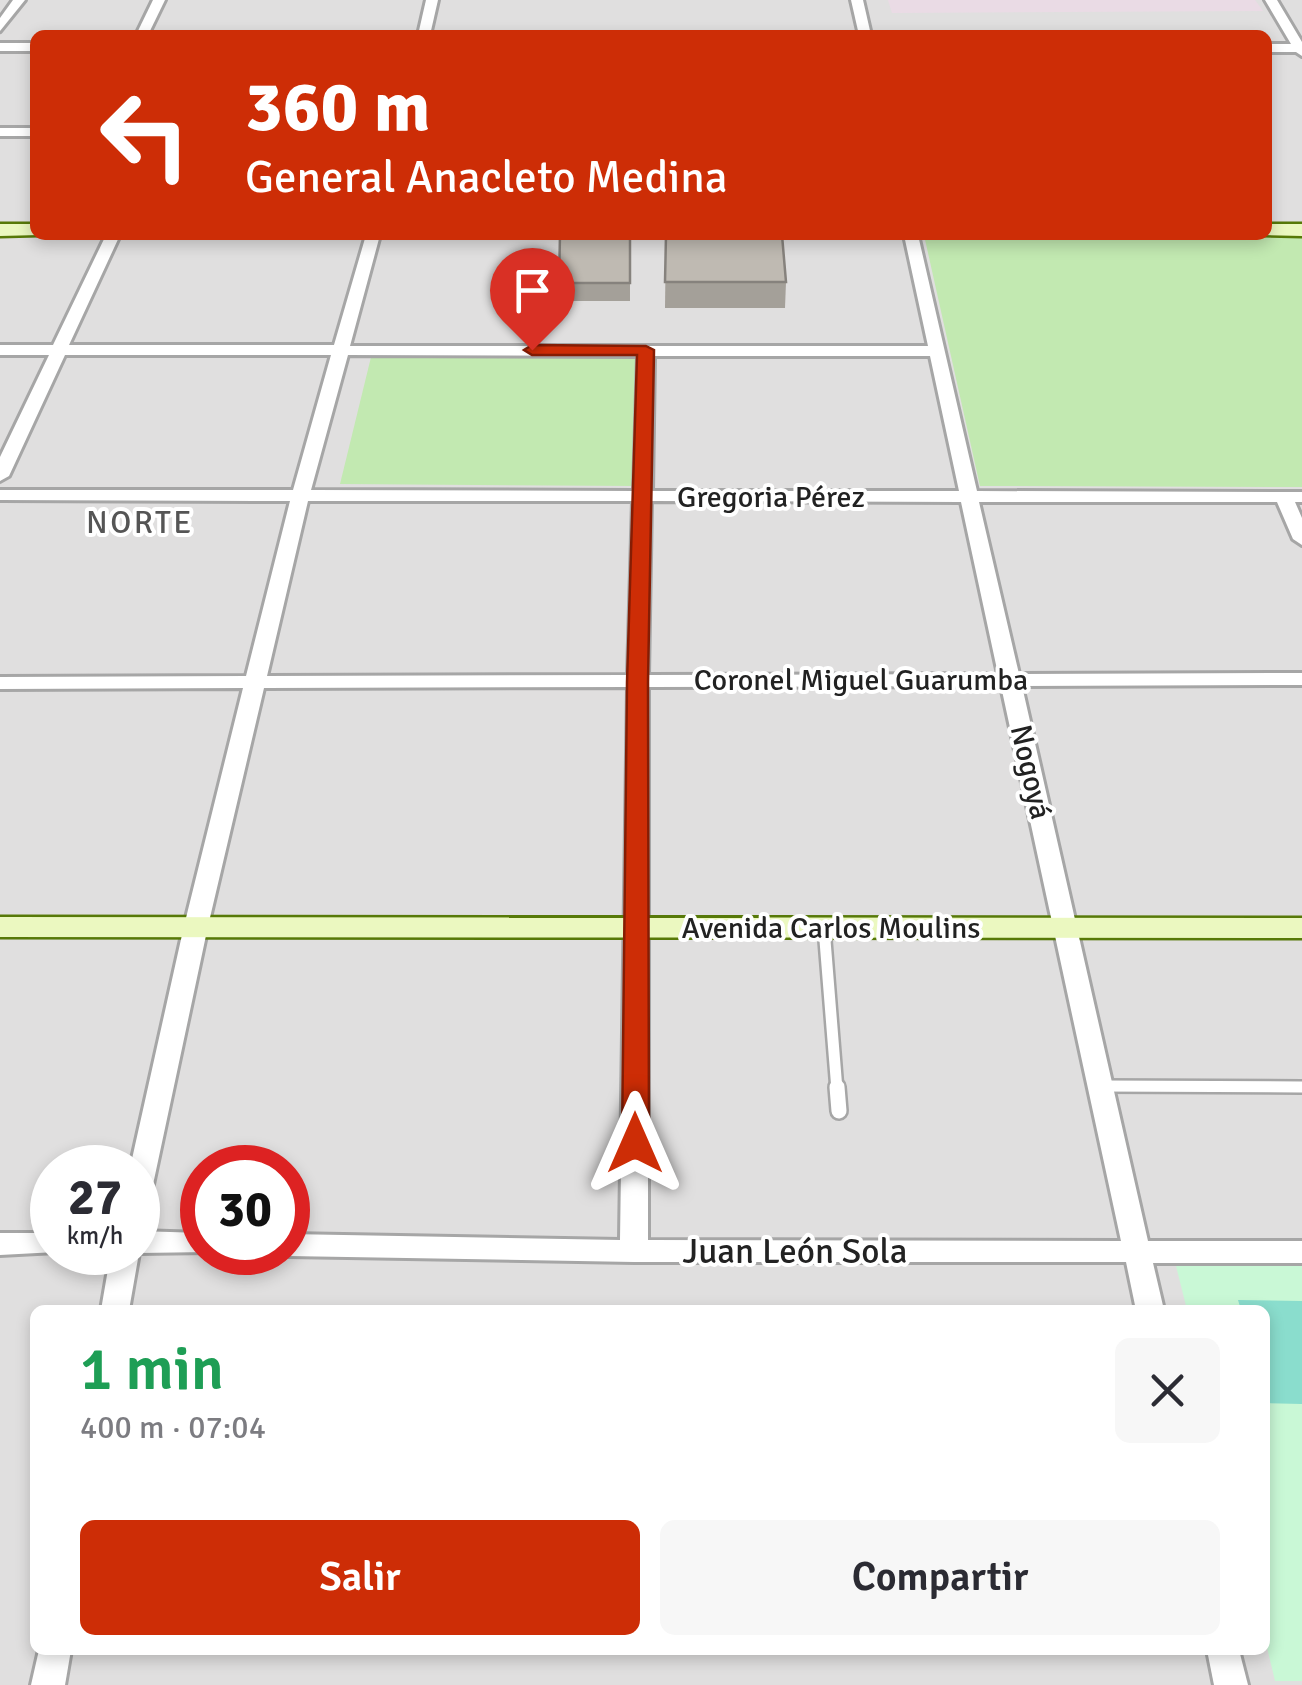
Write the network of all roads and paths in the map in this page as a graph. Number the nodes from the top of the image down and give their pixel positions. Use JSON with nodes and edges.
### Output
{"nodes":[{"id":1,"x":18,"y":0,"type":"edge"},
{"id":2,"x":159,"y":0,"type":"edge"},
{"id":3,"x":432,"y":0,"type":"edge"},
{"id":4,"x":857,"y":0,"type":"edge"},
{"id":5,"x":1270,"y":0,"type":"edge"},
{"id":6,"x":0,"y":27,"type":"edge"},
{"id":7,"x":144,"y":30,"type":"edge"},
{"id":8,"x":425,"y":30,"type":"edge"},
{"id":9,"x":864,"y":30,"type":"edge"},
{"id":10,"x":0,"y":47,"type":"edge"},
{"id":11,"x":30,"y":47,"type":"edge"},
{"id":12,"x":1272,"y":48,"type":"edge"},
{"id":13,"x":1301,"y":49,"type":"edge"},
{"id":14,"x":0,"y":132,"type":"edge"},
{"id":15,"x":30,"y":132,"type":"edge"},
{"id":16,"x":0,"y":230,"type":"edge"},
{"id":17,"x":30,"y":230,"type":"edge"},
{"id":18,"x":1272,"y":230,"type":"edge"},
{"id":19,"x":1302,"y":230,"type":"edge"},
{"id":20,"x":111,"y":240,"type":"edge"},
{"id":21,"x":372,"y":240,"type":"edge"},
{"id":22,"x":912,"y":240,"type":"edge"},
{"id":23,"x":0,"y":350,"type":"edge"},
{"id":24,"x":60,"y":350,"type":"junction"},
{"id":25,"x":343,"y":350,"type":"junction"},
{"id":26,"x":646,"y":350,"type":"junction"},
{"id":27,"x":939,"y":351,"type":"junction"},
{"id":28,"x":0,"y":476,"type":"edge"},
{"id":29,"x":0,"y":495,"type":"edge"},
{"id":30,"x":642,"y":496,"type":"junction"},
{"id":31,"x":1292,"y":496,"type":"edge"},
{"id":32,"x":300,"y":497,"type":"junction"},
{"id":33,"x":971,"y":497,"type":"junction"},
{"id":34,"x":1302,"y":538,"type":"edge"},
{"id":35,"x":1302,"y":679,"type":"edge"},
{"id":36,"x":1010,"y":680,"type":"junction"},
{"id":37,"x":0,"y":682,"type":"edge"},
{"id":38,"x":638,"y":682,"type":"junction"},
{"id":39,"x":257,"y":683,"type":"junction"},
{"id":40,"x":196,"y":926,"type":"junction"},
{"id":41,"x":0,"y":927,"type":"edge"},
{"id":42,"x":637,"y":928,"type":"junction"},
{"id":43,"x":824,"y":928,"type":"junction"},
{"id":44,"x":1065,"y":928,"type":"junction"},
{"id":45,"x":1302,"y":928,"type":"edge"},
{"id":46,"x":1100,"y":1086,"type":"junction"},
{"id":47,"x":1302,"y":1088,"type":"edge"},
{"id":48,"x":839,"y":1111,"type":"dead end"},
{"id":49,"x":149,"y":1145,"type":"edge"},
{"id":50,"x":30,"y":1243,"type":"edge"},
{"id":51,"x":0,"y":1244,"type":"edge"},
{"id":52,"x":310,"y":1245,"type":"edge"},
{"id":53,"x":634,"y":1251,"type":"junction"},
{"id":54,"x":1137,"y":1251,"type":"junction"},
{"id":55,"x":1302,"y":1252,"type":"edge"},
{"id":56,"x":121,"y":1275,"type":"edge"},
{"id":57,"x":116,"y":1305,"type":"edge"},
{"id":58,"x":1149,"y":1305,"type":"edge"},
{"id":59,"x":53,"y":1655,"type":"edge"},
{"id":60,"x":1224,"y":1655,"type":"edge"},
{"id":61,"x":48,"y":1685,"type":"edge"},
{"id":62,"x":1231,"y":1685,"type":"edge"}],
"edges":[{"from":1,"to":6,"type":"street"},
{"from":2,"to":7,"type":"street"},
{"from":3,"to":8,"type":"street"},
{"from":4,"to":9,"type":"street"},
{"from":5,"to":13,"type":"street"},
{"from":10,"to":11,"type":"street"},
{"from":12,"to":13,"type":"street"},
{"from":14,"to":15,"type":"street"},
{"from":16,"to":17,"type":"street"},
{"from":18,"to":19,"type":"street"},
{"from":20,"to":24,"type":"street"},
{"from":21,"to":25,"type":"street"},
{"from":22,"to":27,"type":"street","name":"Nogoyá"},
{"from":23,"to":24,"type":"street"},
{"from":24,"to":25,"type":"street"},
{"from":24,"to":28,"type":"street"},
{"from":25,"to":26,"type":"street"},
{"from":25,"to":32,"type":"street"},
{"from":26,"to":27,"type":"street"},
{"from":26,"to":30,"type":"street"},
{"from":27,"to":33,"type":"street","name":"Nogoyá"},
{"from":29,"to":32,"type":"street","name":"Gregoria Pérez"},
{"from":30,"to":32,"type":"street","name":"Gregoria Pérez"},
{"from":30,"to":33,"type":"street","name":"Gregoria Pérez"},
{"from":30,"to":38,"type":"street"},
{"from":31,"to":33,"type":"street","name":"Gregoria Pérez"},
{"from":31,"to":34,"type":"street"},
{"from":32,"to":39,"type":"street"},
{"from":33,"to":36,"type":"street","name":"Nogoyá"},
{"from":35,"to":36,"type":"street","name":"Coronel Miguel Guarumba"},
{"from":36,"to":38,"type":"street","name":"Coronel Miguel Guarumba"},
{"from":36,"to":44,"type":"street","name":"Nogoyá"},
{"from":37,"to":39,"type":"street","name":"Coronel Miguel Guarumba"},
{"from":38,"to":39,"type":"street","name":"Coronel Miguel Guarumba"},
{"from":38,"to":42,"type":"street"},
{"from":39,"to":40,"type":"street"},
{"from":40,"to":41,"type":"street","name":"Avenida Carlos Moulins"},
{"from":40,"to":42,"type":"street","name":"Avenida Carlos Moulins"},
{"from":40,"to":49,"type":"street"},
{"from":42,"to":43,"type":"street","name":"Avenida Carlos Moulins"},
{"from":42,"to":53,"type":"street"},
{"from":43,"to":44,"type":"street","name":"Avenida Carlos Moulins"},
{"from":43,"to":48,"type":"lane"},
{"from":44,"to":45,"type":"street","name":"Avenida Carlos Moulins"},
{"from":44,"to":46,"type":"street","name":"Nogoyá"},
{"from":46,"to":47,"type":"lane"},
{"from":46,"to":54,"type":"street","name":"Nogoyá"},
{"from":50,"to":51,"type":"street"},
{"from":52,"to":53,"type":"street","name":"Juan León Sola"},
{"from":53,"to":54,"type":"street","name":"Juan León Sola"},
{"from":54,"to":55,"type":"street","name":"Juan León Sola"},
{"from":54,"to":58,"type":"street","name":"Nogoyá"},
{"from":56,"to":57,"type":"street"},
{"from":59,"to":61,"type":"street"},
{"from":60,"to":62,"type":"street"}]}
